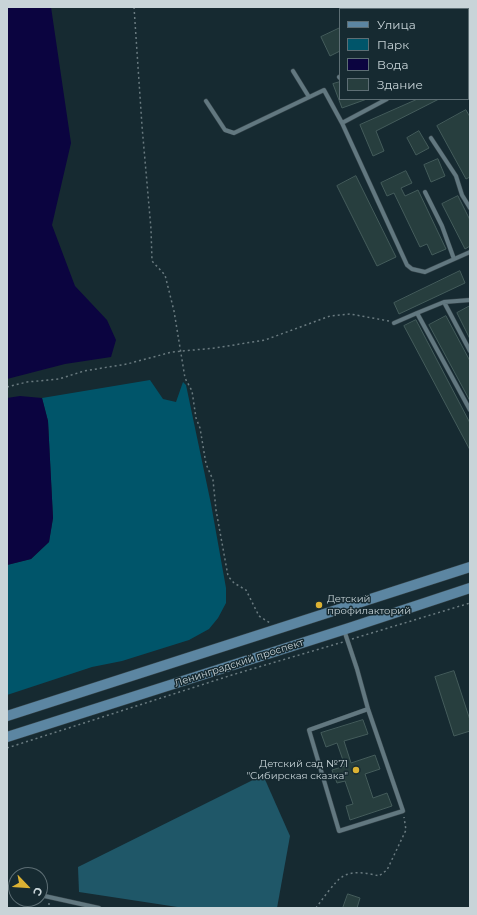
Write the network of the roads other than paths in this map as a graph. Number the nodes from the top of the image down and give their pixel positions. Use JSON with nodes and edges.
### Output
{"nodes":[{"id":1,"x":293,"y":71,"type":"dead end"},
{"id":2,"x":309,"y":97,"type":"junction"},
{"id":3,"x":385,"y":100,"type":"edge"},
{"id":4,"x":206,"y":101,"type":"dead end"},
{"id":5,"x":342,"y":123,"type":"junction"},
{"id":6,"x":431,"y":138,"type":"dead end"},
{"id":7,"x":425,"y":192,"type":"dead end"},
{"id":8,"x":470,"y":208,"type":"edge"},
{"id":9,"x":470,"y":252,"type":"edge"},
{"id":10,"x":454,"y":259,"type":"junction"},
{"id":11,"x":470,"y":300,"type":"edge"},
{"id":12,"x":444,"y":302,"type":"junction"},
{"id":13,"x":418,"y":313,"type":"junction"},
{"id":14,"x":394,"y":323,"type":"road end"},
{"id":15,"x":470,"y":351,"type":"edge"},
{"id":16,"x":470,"y":410,"type":"edge"},
{"id":17,"x":470,"y":567,"type":"edge"},
{"id":18,"x":470,"y":588,"type":"edge"},
{"id":19,"x":344,"y":630,"type":"junction"},
{"id":20,"x":368,"y":709,"type":"junction"},
{"id":21,"x":7,"y":716,"type":"edge"},
{"id":22,"x":7,"y":737,"type":"edge"},
{"id":23,"x":48,"y":897,"type":"edge"},
{"id":24,"x":99,"y":908,"type":"edge"}],
"edges":[{"from":1,"to":2,"type":"lane"},
{"from":2,"to":4,"type":"lane"},
{"from":2,"to":5,"type":"lane"},
{"from":3,"to":5,"type":"lane"},
{"from":5,"to":10,"type":"lane"},
{"from":6,"to":8,"type":"lane"},
{"from":7,"to":10,"type":"lane"},
{"from":9,"to":10,"type":"lane"},
{"from":11,"to":12,"type":"lane"},
{"from":12,"to":13,"type":"lane"},
{"from":12,"to":15,"type":"lane"},
{"from":13,"to":14,"type":"lane"},
{"from":13,"to":16,"type":"lane"},
{"from":17,"to":21,"type":"main road","name":"Ленинградский проспект"},
{"from":18,"to":19,"type":"main road","name":"Ленинградский проспект"},
{"from":19,"to":20,"type":"lane"},
{"from":19,"to":22,"type":"main road","name":"Ленинградский проспект"},
{"from":20,"to":20,"type":"lane"},
{"from":23,"to":24,"type":"lane"}]}
